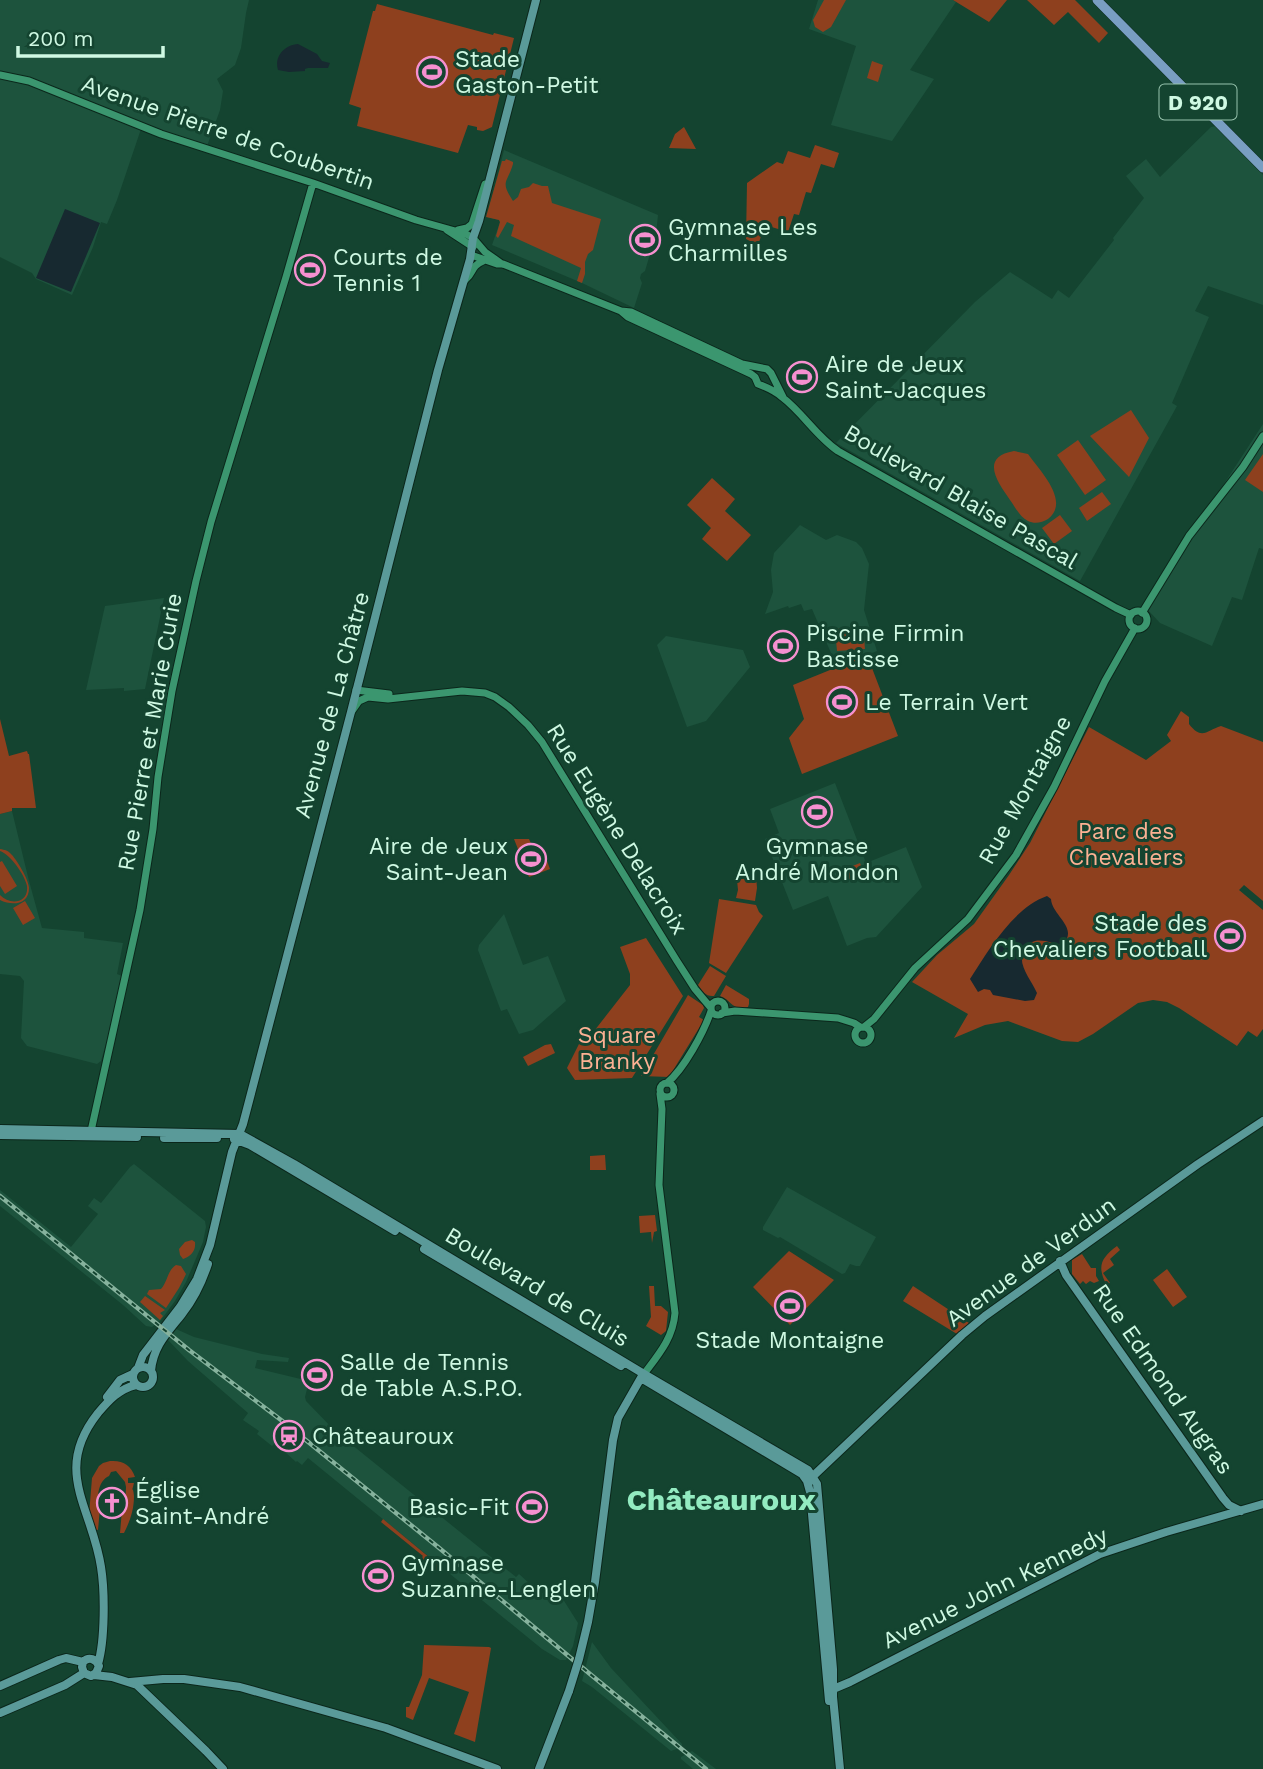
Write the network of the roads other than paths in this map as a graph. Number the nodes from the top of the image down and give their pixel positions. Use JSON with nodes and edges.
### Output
{"nodes":[{"id":1,"x":536,"y":0,"type":"edge"},
{"id":2,"x":1097,"y":0,"type":"edge"},
{"id":3,"x":0,"y":75,"type":"edge"},
{"id":4,"x":495,"y":158,"type":"junction"},
{"id":5,"x":1263,"y":168,"type":"edge"},
{"id":6,"x":313,"y":183,"type":"junction"},
{"id":7,"x":444,"y":228,"type":"junction"},
{"id":8,"x":467,"y":228,"type":"joint"},
{"id":9,"x":457,"y":230,"type":"junction"},
{"id":10,"x":472,"y":248,"type":"junction"},
{"id":11,"x":486,"y":260,"type":"junction"},
{"id":12,"x":499,"y":262,"type":"junction"},
{"id":13,"x":464,"y":281,"type":"junction"},
{"id":14,"x":637,"y":318,"type":"junction"},
{"id":15,"x":762,"y":369,"type":"junction"},
{"id":16,"x":755,"y":377,"type":"junction"},
{"id":17,"x":772,"y":378,"type":"junction"},
{"id":18,"x":765,"y":386,"type":"junction"},
{"id":19,"x":783,"y":397,"type":"junction"},
{"id":20,"x":1263,"y":436,"type":"edge"},
{"id":21,"x":1142,"y":613,"type":"junction"},
{"id":22,"x":1131,"y":615,"type":"junction"},
{"id":23,"x":1135,"y":628,"type":"junction"},
{"id":24,"x":363,"y":690,"type":"junction"},
{"id":25,"x":351,"y":712,"type":"junction"},
{"id":26,"x":715,"y":1010,"type":"junction"},
{"id":27,"x":735,"y":1011,"type":"junction"},
{"id":28,"x":670,"y":1085,"type":"junction"},
{"id":29,"x":664,"y":1096,"type":"junction"},
{"id":30,"x":1263,"y":1121,"type":"edge"},
{"id":31,"x":0,"y":1129,"type":"edge"},
{"id":32,"x":91,"y":1130,"type":"junction"},
{"id":33,"x":0,"y":1135,"type":"edge"},
{"id":34,"x":239,"y":1137,"type":"junction"},
{"id":35,"x":215,"y":1223,"type":"junction"},
{"id":36,"x":210,"y":1256,"type":"junction"},
{"id":37,"x":1060,"y":1261,"type":"junction"},
{"id":38,"x":158,"y":1340,"type":"junction"},
{"id":39,"x":136,"y":1371,"type":"junction"},
{"id":40,"x":151,"y":1371,"type":"junction"},
{"id":41,"x":642,"y":1376,"type":"junction"},
{"id":42,"x":136,"y":1385,"type":"junction"},
{"id":43,"x":810,"y":1478,"type":"junction"},
{"id":44,"x":1223,"y":1498,"type":"junction"},
{"id":45,"x":1263,"y":1504,"type":"edge"},
{"id":46,"x":1241,"y":1511,"type":"junction"},
{"id":47,"x":1217,"y":1518,"type":"junction"},
{"id":48,"x":97,"y":1559,"type":"junction"},
{"id":49,"x":91,"y":1667,"type":"junction"},
{"id":50,"x":131,"y":1682,"type":"junction"},
{"id":51,"x":0,"y":1686,"type":"edge"},
{"id":52,"x":831,"y":1690,"type":"junction"},
{"id":53,"x":0,"y":1713,"type":"edge"},
{"id":54,"x":835,"y":1753,"type":"junction"},
{"id":55,"x":223,"y":1769,"type":"edge"},
{"id":56,"x":497,"y":1769,"type":"edge"},
{"id":57,"x":539,"y":1769,"type":"edge"},
{"id":58,"x":834,"y":1769,"type":"edge"},
{"id":59,"x":839,"y":1769,"type":"edge"}],
"edges":[{"from":1,"to":4,"type":"main road","name":"Avenue de La Châtre"},
{"from":2,"to":5,"type":"main road","number":"D 920"},
{"from":3,"to":6,"type":"street","name":"Avenue Pierre de Coubertin"},
{"from":4,"to":8,"type":"street","name":"Avenue de La Châtre"},
{"from":4,"to":10,"type":"main road","name":"Avenue de La Châtre"},
{"from":6,"to":7,"type":"street","name":"Avenue Pierre de Coubertin"},
{"from":6,"to":32,"type":"street","name":"Rue Pierre et Marie Curie"},
{"from":7,"to":9,"type":"street","name":"Avenue Pierre de Coubertin"},
{"from":7,"to":10,"type":"street","name":"Avenue Pierre de Coubertin"},
{"from":8,"to":9,"type":"street","name":"Avenue Pierre de Coubertin"},
{"from":9,"to":10,"type":"street","name":"Avenue Pierre de Coubertin"},
{"from":10,"to":11,"type":"street"},
{"from":10,"to":12,"type":"street"},
{"from":10,"to":12,"type":"street"},
{"from":10,"to":13,"type":"main road","name":"Avenue de La Châtre"},
{"from":11,"to":12,"type":"street"},
{"from":11,"to":13,"type":"street","name":"Avenue de La Châtre"},
{"from":12,"to":14,"type":"street"},
{"from":13,"to":24,"type":"main road","name":"Avenue de La Châtre"},
{"from":14,"to":15,"type":"street","name":"Boulevard Blaise Pascal"},
{"from":14,"to":16,"type":"street","name":"Boulevard Blaise Pascal"},
{"from":15,"to":16,"type":"street"},
{"from":15,"to":17,"type":"street","name":"Boulevard Blaise Pascal"},
{"from":16,"to":18,"type":"street","name":"Boulevard Blaise Pascal"},
{"from":17,"to":18,"type":"street"},
{"from":17,"to":19,"type":"street","name":"Boulevard Blaise Pascal"},
{"from":18,"to":19,"type":"street","name":"Boulevard Blaise Pascal"},
{"from":19,"to":22,"type":"street","name":"Boulevard Blaise Pascal"},
{"from":20,"to":21,"type":"street"},
{"from":21,"to":22,"type":"street"},
{"from":21,"to":23,"type":"street"},
{"from":22,"to":23,"type":"street"},
{"from":23,"to":27,"type":"street","name":"Rue Montaigne"},
{"from":24,"to":25,"type":"main road","name":"Avenue de La Châtre"},
{"from":24,"to":25,"type":"street"},
{"from":24,"to":26,"type":"street","name":"Rue Eugène Delacroix"},
{"from":25,"to":34,"type":"main road","name":"Avenue de La Châtre"},
{"from":26,"to":27,"type":"street"},
{"from":26,"to":27,"type":"street"},
{"from":26,"to":28,"type":"street"},
{"from":28,"to":29,"type":"street"},
{"from":28,"to":29,"type":"street"},
{"from":29,"to":41,"type":"street"},
{"from":30,"to":37,"type":"main road","name":"Avenue de Verdun"},
{"from":31,"to":32,"type":"main road"},
{"from":32,"to":34,"type":"main road"},
{"from":33,"to":34,"type":"main road"},
{"from":34,"to":35,"type":"main road","name":"Avenue de La Châtre"},
{"from":34,"to":36,"type":"main road","name":"Avenue de La Châtre"},
{"from":34,"to":41,"type":"main road","name":"Boulevard de Cluis"},
{"from":35,"to":36,"type":"main road"},
{"from":35,"to":38,"type":"main road","name":"Avenue de La Châtre"},
{"from":36,"to":38,"type":"main road","name":"Avenue de La Châtre"},
{"from":37,"to":43,"type":"main road","name":"Avenue de Verdun"},
{"from":37,"to":44,"type":"main road","name":"Rue Edmond Augras"},
{"from":38,"to":39,"type":"main road"},
{"from":38,"to":40,"type":"main road"},
{"from":39,"to":40,"type":"main road"},
{"from":39,"to":42,"type":"main road"},
{"from":39,"to":48,"type":"main road"},
{"from":40,"to":42,"type":"main road"},
{"from":41,"to":43,"type":"main road","name":"Boulevard de Cluis"},
{"from":41,"to":57,"type":"main road","bridge":true},
{"from":42,"to":48,"type":"main road"},
{"from":43,"to":52,"type":"main road"},
{"from":44,"to":46,"type":"main road","name":"Rue Edmond Augras"},
{"from":44,"to":47,"type":"main road"},
{"from":45,"to":46,"type":"main road","name":"Avenue John Kennedy"},
{"from":46,"to":47,"type":"main road","name":"Avenue John Kennedy"},
{"from":47,"to":52,"type":"main road","name":"Avenue John Kennedy"},
{"from":48,"to":49,"type":"main road"},
{"from":49,"to":50,"type":"main road"},
{"from":49,"to":51,"type":"main road"},
{"from":49,"to":53,"type":"main road"},
{"from":50,"to":55,"type":"main road"},
{"from":50,"to":56,"type":"main road"},
{"from":52,"to":54,"type":"main road"},
{"from":54,"to":58,"type":"main road"},
{"from":54,"to":59,"type":"main road"}]}
